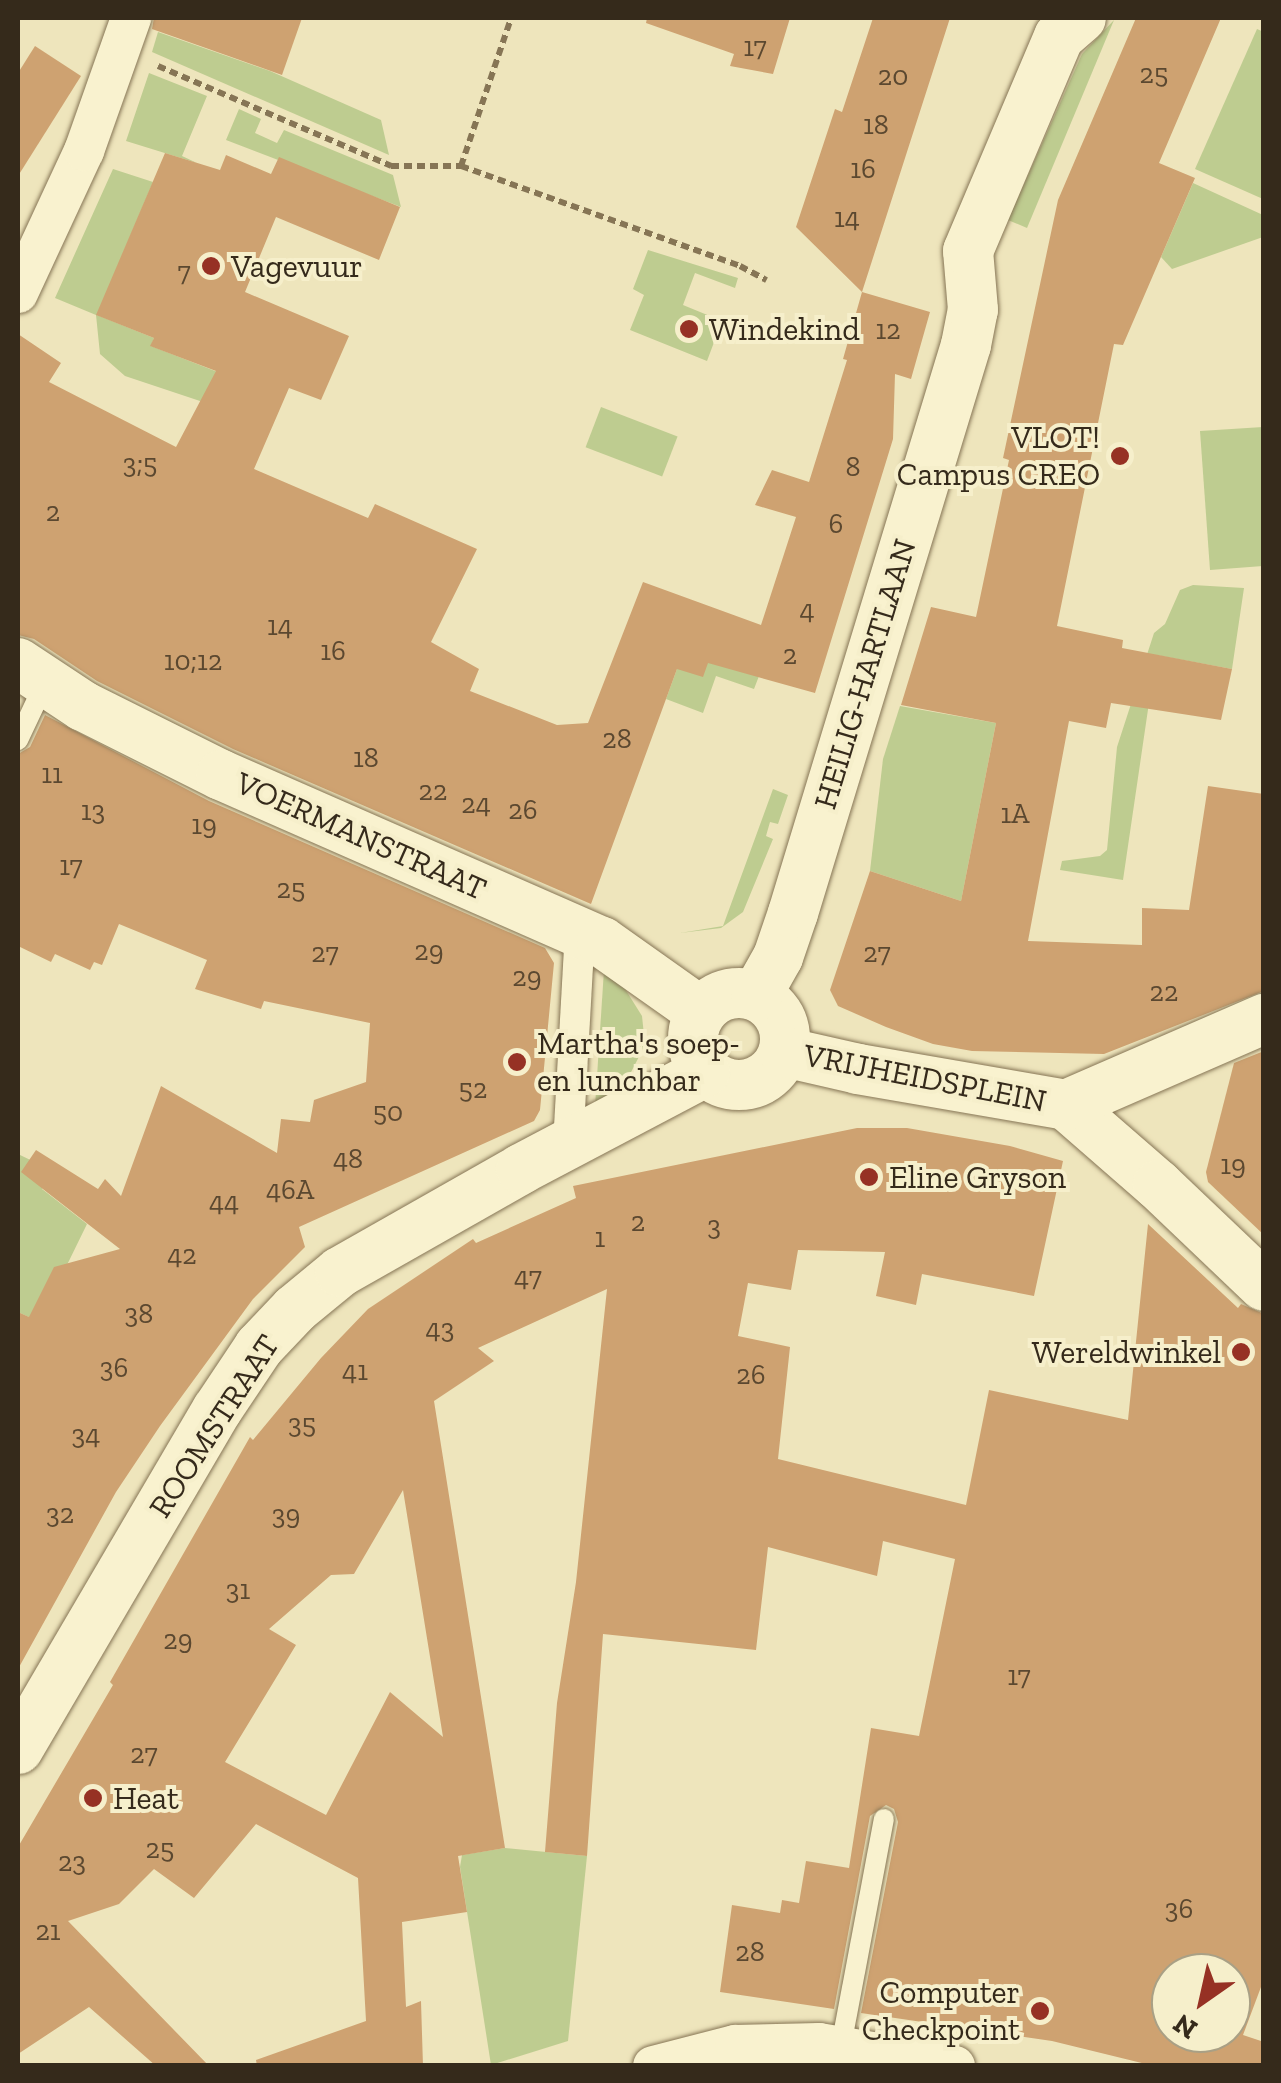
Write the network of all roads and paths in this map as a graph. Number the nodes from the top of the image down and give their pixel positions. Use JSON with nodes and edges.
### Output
{"nodes":[{"id":1,"x":510,"y":18,"type":"edge"},
{"id":2,"x":1082,"y":18,"type":"edge"},
{"id":3,"x":125,"y":27,"type":"edge"},
{"id":4,"x":461,"y":166,"type":"junction"},
{"id":5,"x":766,"y":280,"type":"dead end"},
{"id":6,"x":18,"y":293,"type":"edge"},
{"id":7,"x":32,"y":672,"type":"edge"},
{"id":8,"x":18,"y":740,"type":"edge"},
{"id":9,"x":580,"y":932,"type":"junction"},
{"id":10,"x":756,"y":996,"type":"junction"},
{"id":11,"x":702,"y":1012,"type":"junction"},
{"id":12,"x":1264,"y":1020,"type":"edge"},
{"id":13,"x":784,"y":1052,"type":"junction"},
{"id":14,"x":706,"y":1072,"type":"junction"},
{"id":15,"x":1066,"y":1105,"type":"junction"},
{"id":16,"x":568,"y":1145,"type":"junction"},
{"id":17,"x":1264,"y":1286,"type":"edge"},
{"id":18,"x":18,"y":1748,"type":"edge"},
{"id":19,"x":884,"y":1819,"type":"dead end"},
{"id":20,"x":841,"y":2046,"type":"junction"},
{"id":21,"x":653,"y":2066,"type":"edge"},
{"id":22,"x":955,"y":2066,"type":"edge"}],
"edges":[{"from":1,"to":4,"type":"path"},
{"from":2,"to":10,"type":"street","name":"HEILIG-HARTLAAN"},
{"from":3,"to":4,"type":"path"},
{"from":3,"to":6,"type":"street"},
{"from":4,"to":5,"type":"path"},
{"from":7,"to":8,"type":"lane"},
{"from":7,"to":9,"type":"street","name":"VOERMANSTRAAT"},
{"from":9,"to":11,"type":"street","name":"VOERMANSTRAAT"},
{"from":9,"to":16,"type":"street"},
{"from":10,"to":11,"type":"street"},
{"from":10,"to":13,"type":"street","name":"VRIJHEIDSPLEIN"},
{"from":11,"to":14,"type":"street"},
{"from":12,"to":15,"type":"street"},
{"from":13,"to":14,"type":"street","name":"VRIJHEIDSPLEIN"},
{"from":13,"to":15,"type":"street","name":"VRIJHEIDSPLEIN"},
{"from":14,"to":16,"type":"street","name":"ROOMSTRAAT"},
{"from":15,"to":17,"type":"street"},
{"from":16,"to":18,"type":"street","name":"ROOMSTRAAT"},
{"from":19,"to":20,"type":"lane"},
{"from":20,"to":21,"type":"street"},
{"from":20,"to":22,"type":"street"}]}
